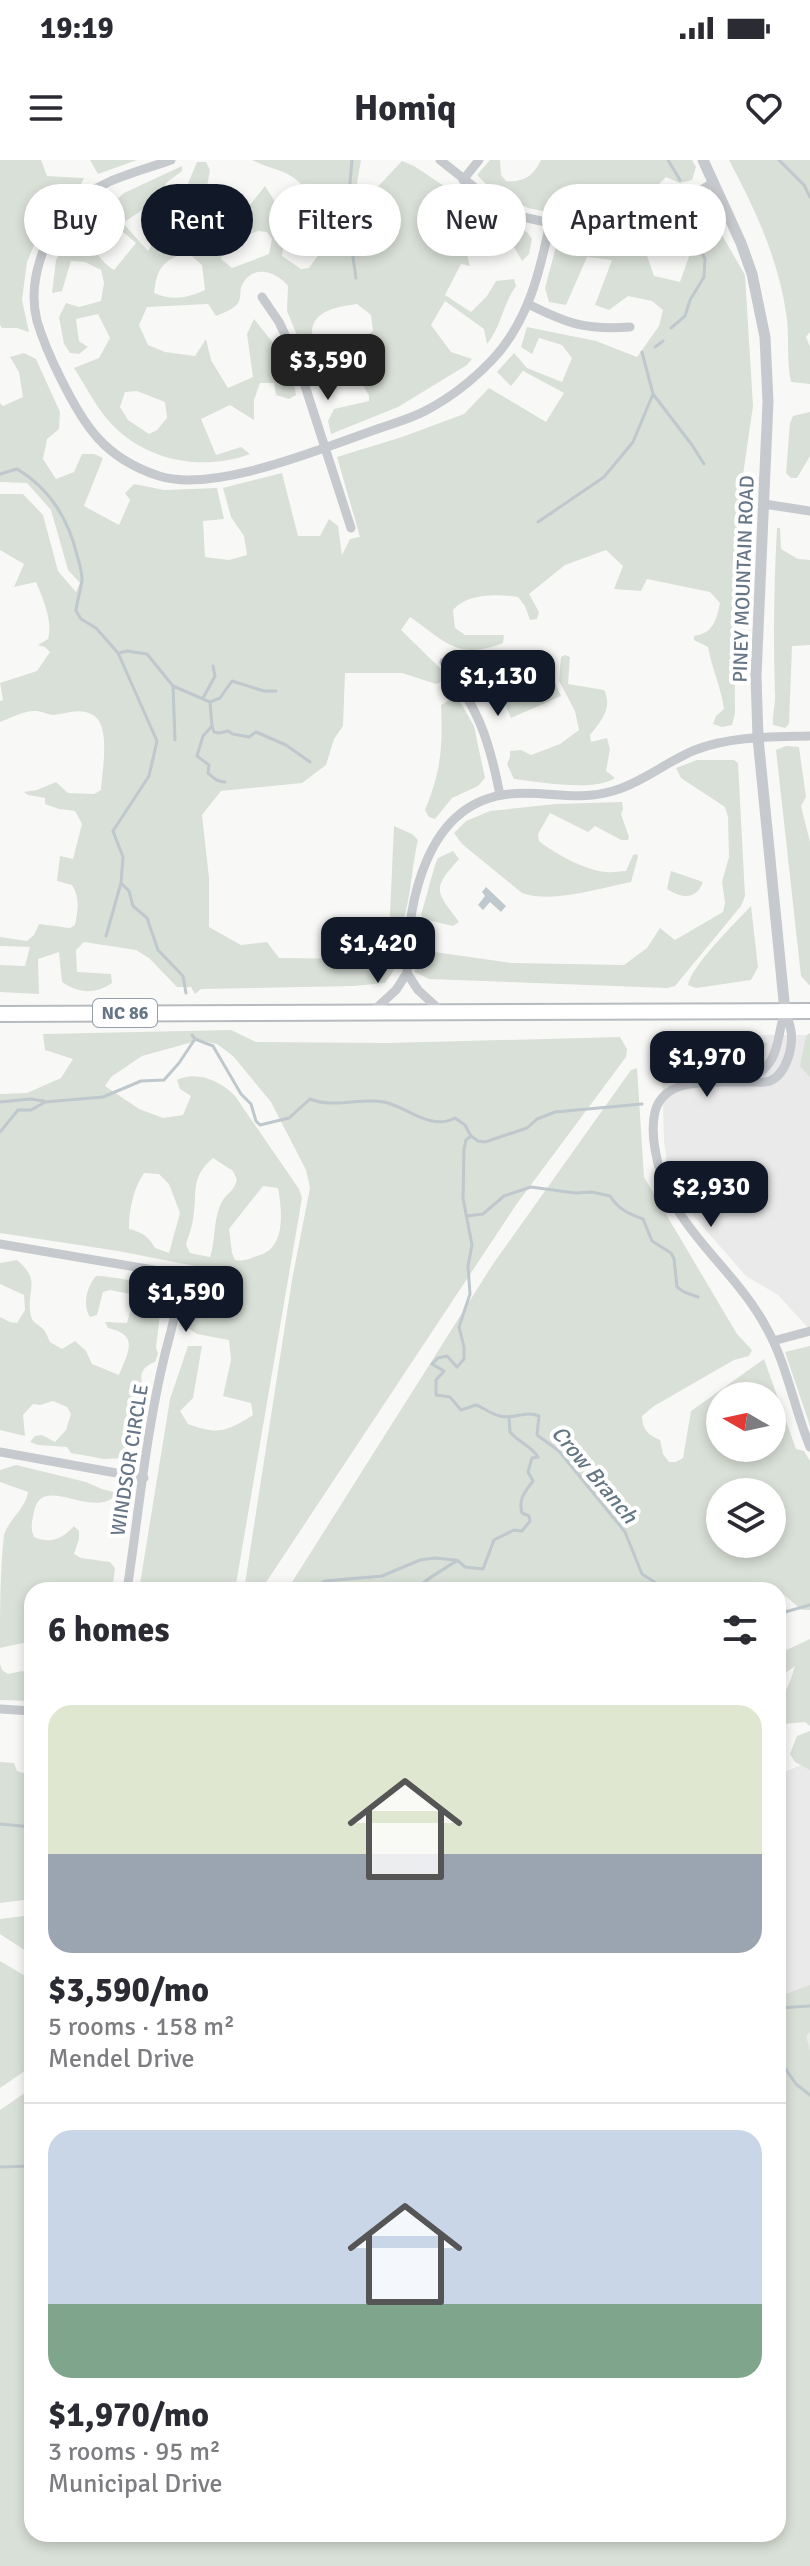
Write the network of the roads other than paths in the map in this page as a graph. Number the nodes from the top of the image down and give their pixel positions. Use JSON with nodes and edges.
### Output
{"nodes":[{"id":1,"x":171,"y":160,"type":"edge"},
{"id":2,"x":440,"y":160,"type":"edge"},
{"id":3,"x":479,"y":160,"type":"edge"},
{"id":4,"x":703,"y":160,"type":"edge"},
{"id":5,"x":463,"y":180,"type":"junction"},
{"id":6,"x":714,"y":182,"type":"junction"},
{"id":7,"x":711,"y":184,"type":"edge"},
{"id":8,"x":542,"y":221,"type":"edge"},
{"id":9,"x":544,"y":256,"type":"edge"},
{"id":10,"x":262,"y":297,"type":"dead end"},
{"id":11,"x":528,"y":304,"type":"junction"},
{"id":12,"x":630,"y":327,"type":"dead end"},
{"id":13,"x":325,"y":447,"type":"junction"},
{"id":14,"x":764,"y":504,"type":"junction"},
{"id":15,"x":810,"y":511,"type":"edge"},
{"id":16,"x":351,"y":528,"type":"dead end"},
{"id":17,"x":444,"y":662,"type":"dead end"},
{"id":18,"x":810,"y":736,"type":"edge"},
{"id":19,"x":758,"y":738,"type":"junction"},
{"id":20,"x":500,"y":795,"type":"junction"},
{"id":21,"x":407,"y":973,"type":"junction"},
{"id":22,"x":785,"y":1011,"type":"junction"},
{"id":23,"x":810,"y":1011,"type":"edge"},
{"id":24,"x":371,"y":1012,"type":"junction"},
{"id":25,"x":442,"y":1012,"type":"junction"},
{"id":26,"x":0,"y":1014,"type":"edge"},
{"id":27,"x":0,"y":1244,"type":"edge"},
{"id":28,"x":810,"y":1331,"type":"edge"},
{"id":29,"x":773,"y":1341,"type":"junction"},
{"id":30,"x":810,"y":1447,"type":"edge"},
{"id":31,"x":0,"y":1452,"type":"edge"},
{"id":32,"x":144,"y":1478,"type":"junction"},
{"id":33,"x":128,"y":1582,"type":"edge"},
{"id":34,"x":0,"y":1709,"type":"edge"},
{"id":35,"x":24,"y":1710,"type":"edge"}],
"edges":[{"from":1,"to":13,"type":"street"},
{"from":2,"to":5,"type":"street"},
{"from":3,"to":5,"type":"street"},
{"from":4,"to":6,"type":"street","name":"PINEY MOUNTAIN ROAD"},
{"from":5,"to":8,"type":"street"},
{"from":6,"to":7,"type":"street"},
{"from":6,"to":14,"type":"street","name":"PINEY MOUNTAIN ROAD"},
{"from":9,"to":11,"type":"street"},
{"from":10,"to":13,"type":"street"},
{"from":11,"to":12,"type":"street"},
{"from":11,"to":13,"type":"street"},
{"from":13,"to":16,"type":"street"},
{"from":14,"to":15,"type":"street"},
{"from":14,"to":19,"type":"street","name":"PINEY MOUNTAIN ROAD"},
{"from":17,"to":20,"type":"street"},
{"from":18,"to":19,"type":"street"},
{"from":19,"to":20,"type":"street"},
{"from":19,"to":22,"type":"street","name":"PINEY MOUNTAIN ROAD"},
{"from":20,"to":21,"type":"street"},
{"from":21,"to":24,"type":"street"},
{"from":21,"to":25,"type":"street"},
{"from":22,"to":23,"type":"main road","number":"NC 86"},
{"from":22,"to":25,"type":"main road","number":"NC 86"},
{"from":22,"to":29,"type":"street"},
{"from":24,"to":25,"type":"main road","number":"NC 86"},
{"from":24,"to":26,"type":"main road","number":"NC 86"},
{"from":27,"to":32,"type":"street","name":"WINDSOR CIRCLE"},
{"from":28,"to":29,"type":"street"},
{"from":29,"to":30,"type":"street"},
{"from":31,"to":32,"type":"street"},
{"from":32,"to":33,"type":"street","name":"WINDSOR CIRCLE"},
{"from":34,"to":35,"type":"street"}]}
